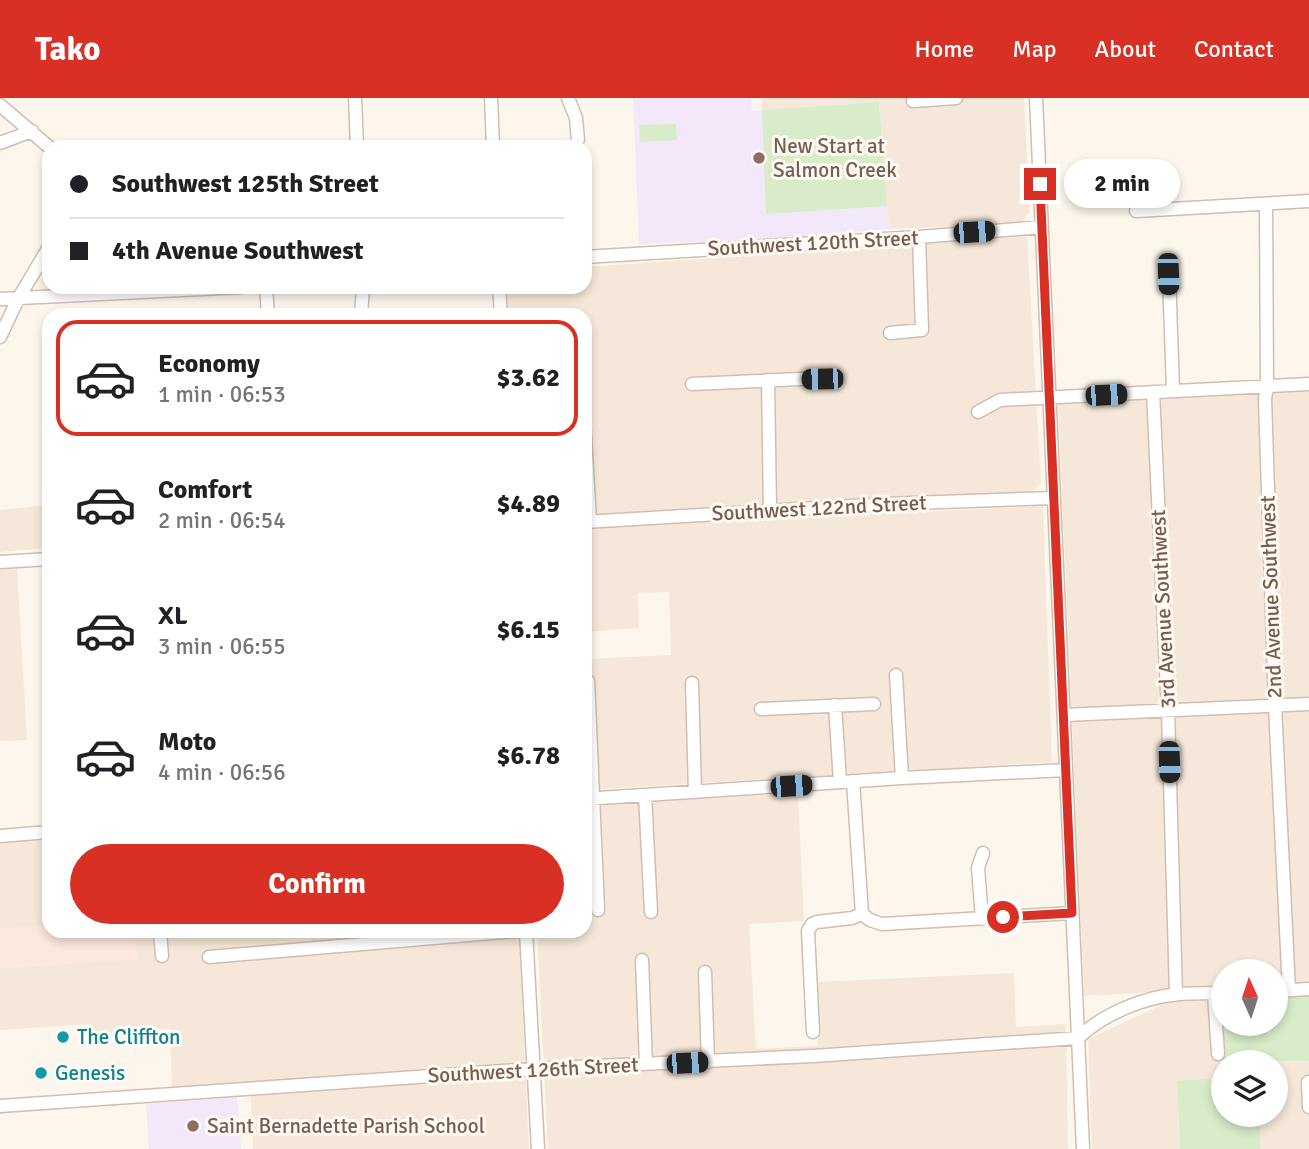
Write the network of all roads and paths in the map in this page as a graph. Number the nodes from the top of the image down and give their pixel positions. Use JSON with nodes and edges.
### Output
{"nodes":[{"id":1,"x":355,"y":98,"type":"edge"},
{"id":2,"x":491,"y":98,"type":"edge"},
{"id":3,"x":568,"y":98,"type":"edge"},
{"id":4,"x":956,"y":98,"type":"edge"},
{"id":5,"x":1035,"y":98,"type":"edge"},
{"id":6,"x":914,"y":101,"type":"dead end"},
{"id":7,"x":0,"y":105,"type":"edge"},
{"id":8,"x":32,"y":131,"type":"junction"},
{"id":9,"x":42,"y":140,"type":"edge"},
{"id":10,"x":357,"y":140,"type":"edge"},
{"id":11,"x":493,"y":140,"type":"edge"},
{"id":12,"x":578,"y":140,"type":"dead end"},
{"id":13,"x":0,"y":143,"type":"edge"},
{"id":14,"x":1309,"y":201,"type":"edge"},
{"id":15,"x":1266,"y":204,"type":"junction"},
{"id":16,"x":1136,"y":211,"type":"dead end"},
{"id":17,"x":1042,"y":227,"type":"junction"},
{"id":18,"x":919,"y":237,"type":"junction"},
{"id":19,"x":592,"y":257,"type":"edge"},
{"id":20,"x":42,"y":259,"type":"edge"},
{"id":21,"x":1168,"y":274,"type":"dead end"},
{"id":22,"x":111,"y":294,"type":"edge"},
{"id":23,"x":0,"y":299,"type":"edge"},
{"id":24,"x":18,"y":299,"type":"junction"},
{"id":25,"x":890,"y":333,"type":"dead end"},
{"id":26,"x":0,"y":337,"type":"edge"},
{"id":27,"x":822,"y":379,"type":"dead end"},
{"id":28,"x":768,"y":380,"type":"junction"},
{"id":29,"x":692,"y":384,"type":"dead end"},
{"id":30,"x":1309,"y":384,"type":"edge"},
{"id":31,"x":1267,"y":386,"type":"junction"},
{"id":32,"x":1173,"y":390,"type":"junction"},
{"id":33,"x":1153,"y":392,"type":"junction"},
{"id":34,"x":1049,"y":398,"type":"junction"},
{"id":35,"x":978,"y":412,"type":"dead end"},
{"id":36,"x":1054,"y":498,"type":"junction"},
{"id":37,"x":770,"y":510,"type":"junction"},
{"id":38,"x":592,"y":522,"type":"edge"},
{"id":39,"x":42,"y":559,"type":"edge"},
{"id":40,"x":0,"y":562,"type":"edge"},
{"id":41,"x":896,"y":675,"type":"dead end"},
{"id":42,"x":692,"y":683,"type":"dead end"},
{"id":43,"x":874,"y":704,"type":"dead end"},
{"id":44,"x":1309,"y":704,"type":"edge"},
{"id":45,"x":835,"y":705,"type":"junction"},
{"id":46,"x":1275,"y":706,"type":"junction"},
{"id":47,"x":761,"y":709,"type":"dead end"},
{"id":48,"x":1168,"y":711,"type":"junction"},
{"id":49,"x":1063,"y":715,"type":"junction"},
{"id":50,"x":1066,"y":770,"type":"junction"},
{"id":51,"x":902,"y":778,"type":"junction"},
{"id":52,"x":846,"y":782,"type":"junction"},
{"id":53,"x":695,"y":792,"type":"junction"},
{"id":54,"x":645,"y":795,"type":"junction"},
{"id":55,"x":592,"y":799,"type":"edge"},
{"id":56,"x":42,"y":833,"type":"edge"},
{"id":57,"x":0,"y":836,"type":"edge"},
{"id":58,"x":592,"y":843,"type":"edge"},
{"id":59,"x":983,"y":853,"type":"dead end"},
{"id":60,"x":598,"y":910,"type":"dead end"},
{"id":61,"x":651,"y":912,"type":"dead end"},
{"id":62,"x":1072,"y":913,"type":"junction"},
{"id":63,"x":862,"y":914,"type":"junction"},
{"id":64,"x":982,"y":919,"type":"junction"},
{"id":65,"x":161,"y":938,"type":"edge"},
{"id":66,"x":433,"y":938,"type":"edge"},
{"id":67,"x":526,"y":938,"type":"edge"},
{"id":68,"x":162,"y":956,"type":"dead end"},
{"id":69,"x":209,"y":957,"type":"dead end"},
{"id":70,"x":1281,"y":959,"type":"edge"},
{"id":71,"x":642,"y":960,"type":"dead end"},
{"id":72,"x":705,"y":972,"type":"dead end"},
{"id":73,"x":1309,"y":989,"type":"edge"},
{"id":74,"x":1288,"y":990,"type":"edge"},
{"id":75,"x":1211,"y":993,"type":"edge"},
{"id":76,"x":1176,"y":994,"type":"junction"},
{"id":77,"x":813,"y":1032,"type":"dead end"},
{"id":78,"x":1078,"y":1038,"type":"junction"},
{"id":79,"x":708,"y":1062,"type":"junction"},
{"id":80,"x":646,"y":1064,"type":"junction"},
{"id":81,"x":533,"y":1069,"type":"junction"},
{"id":82,"x":1308,"y":1082,"type":"edge"},
{"id":83,"x":0,"y":1106,"type":"edge"},
{"id":84,"x":1309,"y":1107,"type":"edge"},
{"id":85,"x":538,"y":1149,"type":"edge"},
{"id":86,"x":1083,"y":1149,"type":"edge"}],
"edges":[{"from":1,"to":10,"type":"street"},
{"from":2,"to":11,"type":"street"},
{"from":3,"to":12,"type":"street"},
{"from":4,"to":6,"type":"street"},
{"from":5,"to":17,"type":"street"},
{"from":7,"to":8,"type":"street"},
{"from":8,"to":9,"type":"street"},
{"from":8,"to":13,"type":"street"},
{"from":14,"to":15,"type":"street"},
{"from":15,"to":16,"type":"street"},
{"from":15,"to":31,"type":"street","name":"2nd Avenue Southwest"},
{"from":17,"to":18,"type":"street","name":"Southwest 120th Street"},
{"from":17,"to":34,"type":"street"},
{"from":18,"to":19,"type":"street","name":"Southwest 120th Street"},
{"from":18,"to":25,"type":"street"},
{"from":20,"to":24,"type":"street"},
{"from":21,"to":32,"type":"street"},
{"from":22,"to":24,"type":"street"},
{"from":23,"to":24,"type":"street"},
{"from":24,"to":26,"type":"street"},
{"from":27,"to":28,"type":"street"},
{"from":28,"to":29,"type":"street"},
{"from":28,"to":37,"type":"street"},
{"from":30,"to":31,"type":"street"},
{"from":31,"to":32,"type":"street"},
{"from":31,"to":46,"type":"street","name":"2nd Avenue Southwest"},
{"from":32,"to":33,"type":"street"},
{"from":33,"to":34,"type":"street"},
{"from":33,"to":48,"type":"street","name":"3rd Avenue Southwest"},
{"from":34,"to":35,"type":"street"},
{"from":34,"to":36,"type":"street"},
{"from":36,"to":37,"type":"street","name":"Southwest 122nd Street"},
{"from":36,"to":49,"type":"street"},
{"from":37,"to":38,"type":"street","name":"Southwest 122nd Street"},
{"from":39,"to":40,"type":"street"},
{"from":41,"to":51,"type":"street"},
{"from":42,"to":53,"type":"street"},
{"from":43,"to":45,"type":"street"},
{"from":44,"to":46,"type":"street"},
{"from":45,"to":47,"type":"street"},
{"from":45,"to":52,"type":"street"},
{"from":46,"to":48,"type":"street"},
{"from":46,"to":70,"type":"street","name":"2nd Avenue Southwest"},
{"from":48,"to":49,"type":"street"},
{"from":48,"to":76,"type":"street","name":"3rd Avenue Southwest"},
{"from":49,"to":50,"type":"street"},
{"from":50,"to":51,"type":"street"},
{"from":50,"to":62,"type":"street"},
{"from":51,"to":52,"type":"street"},
{"from":52,"to":53,"type":"street"},
{"from":52,"to":63,"type":"street"},
{"from":53,"to":54,"type":"street"},
{"from":54,"to":55,"type":"street"},
{"from":54,"to":61,"type":"street"},
{"from":56,"to":57,"type":"street"},
{"from":58,"to":60,"type":"street"},
{"from":59,"to":64,"type":"street"},
{"from":62,"to":64,"type":"street"},
{"from":62,"to":78,"type":"street"},
{"from":63,"to":64,"type":"street"},
{"from":63,"to":77,"type":"street"},
{"from":65,"to":68,"type":"street"},
{"from":66,"to":69,"type":"street"},
{"from":67,"to":81,"type":"street"},
{"from":71,"to":80,"type":"street"},
{"from":72,"to":79,"type":"street"},
{"from":73,"to":74,"type":"street"},
{"from":75,"to":76,"type":"street"},
{"from":76,"to":78,"type":"street"},
{"from":78,"to":79,"type":"street","name":"Southwest 126th Street"},
{"from":78,"to":86,"type":"street"},
{"from":79,"to":80,"type":"street","name":"Southwest 126th Street"},
{"from":80,"to":81,"type":"street","name":"Southwest 126th Street"},
{"from":81,"to":83,"type":"street","name":"Southwest 126th Street"},
{"from":81,"to":85,"type":"street"},
{"from":82,"to":84,"type":"street"}]}
